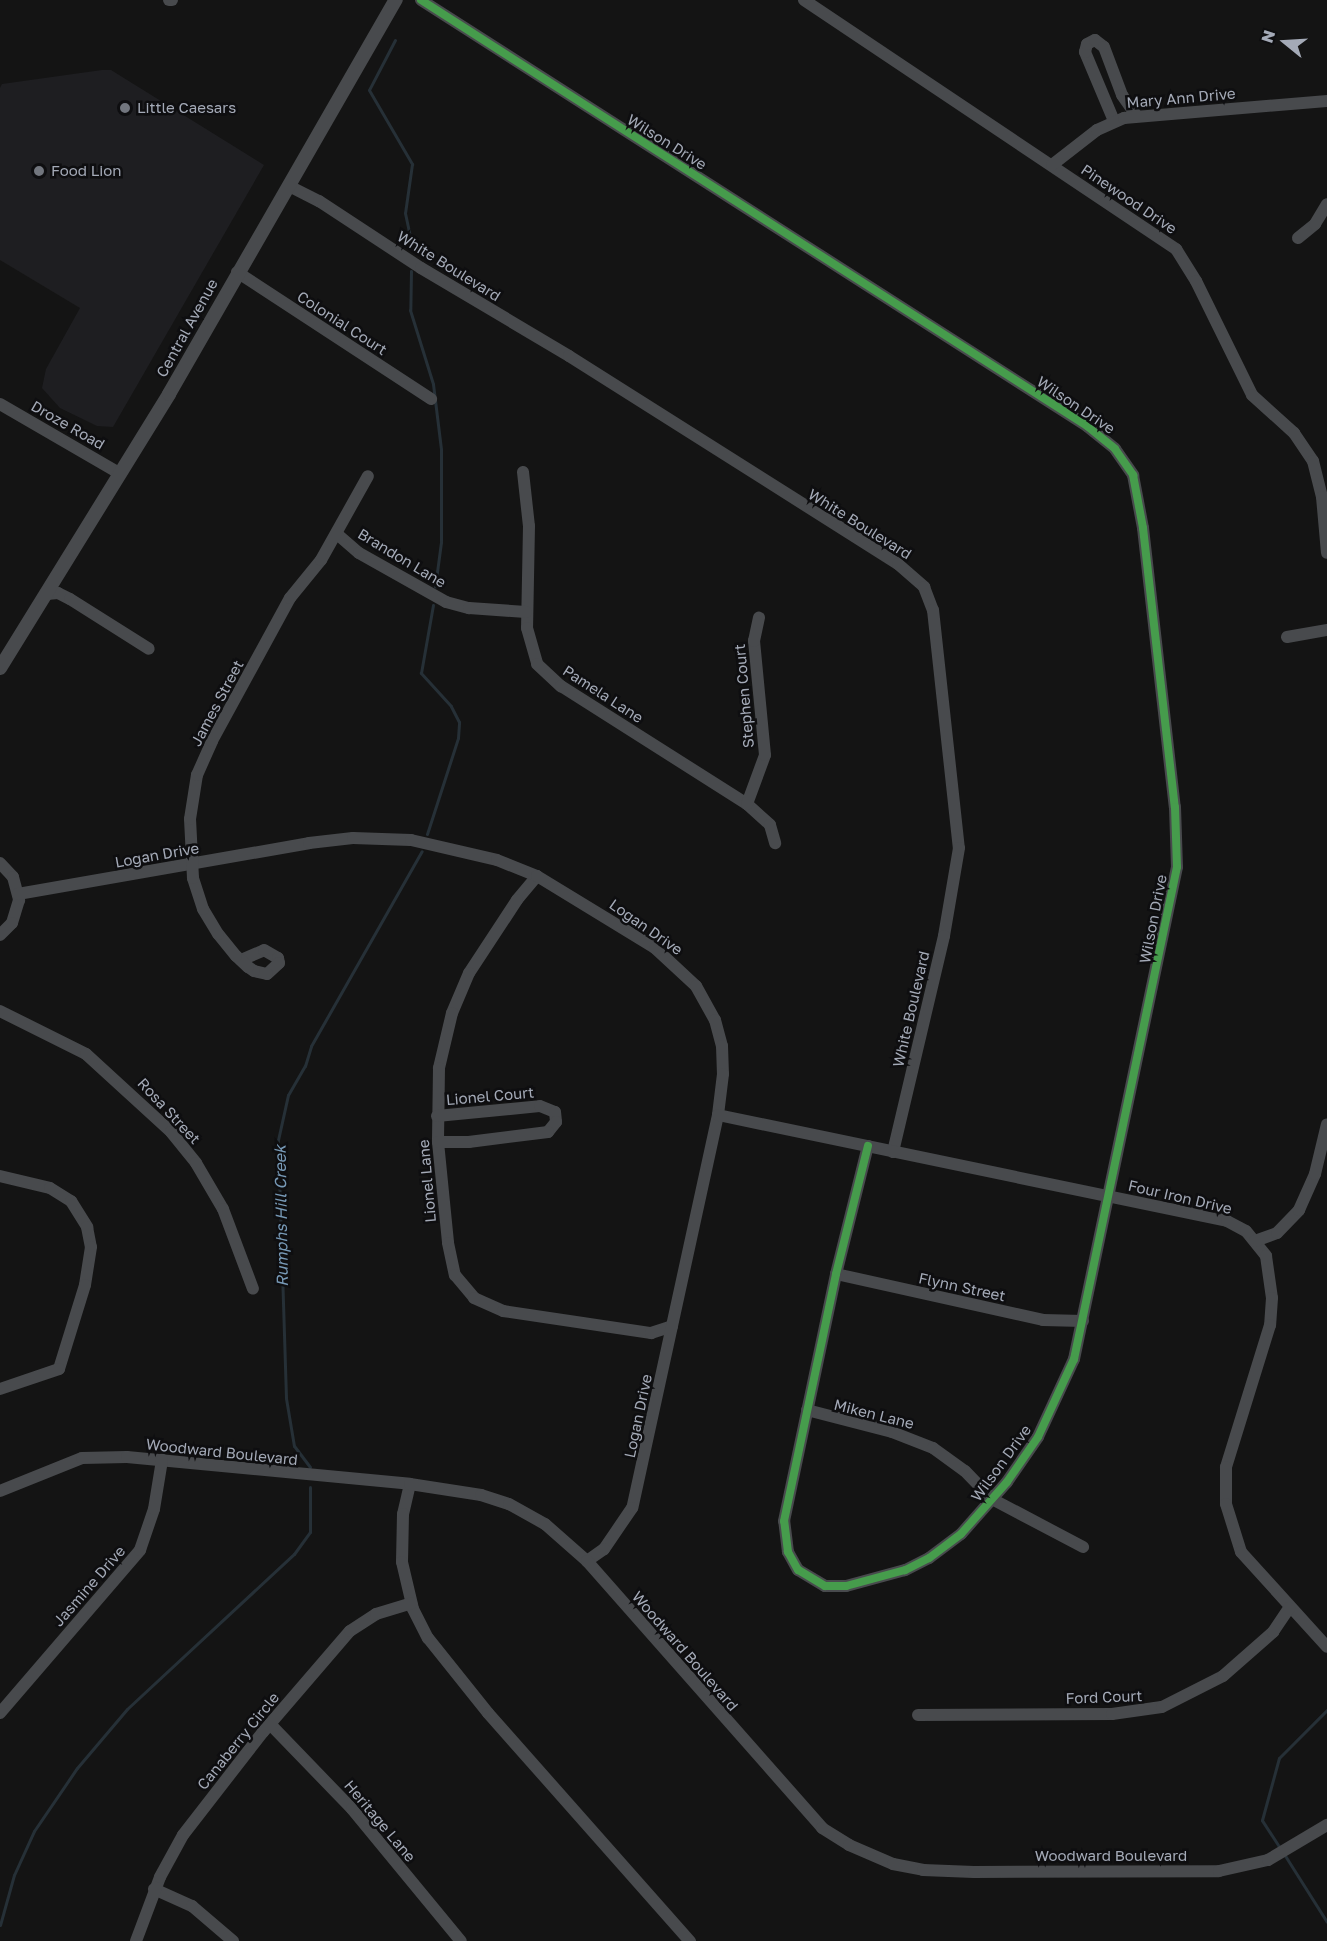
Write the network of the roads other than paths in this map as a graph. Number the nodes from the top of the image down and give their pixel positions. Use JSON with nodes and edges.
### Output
{"nodes":[{"id":1,"x":396,"y":0,"type":"edge"},
{"id":2,"x":421,"y":0,"type":"edge"},
{"id":3,"x":804,"y":0,"type":"edge"},
{"id":4,"x":1327,"y":101,"type":"edge"},
{"id":5,"x":1136,"y":115,"type":"junction"},
{"id":6,"x":1114,"y":121,"type":"junction"},
{"id":7,"x":1052,"y":165,"type":"junction"},
{"id":8,"x":288,"y":186,"type":"junction"},
{"id":9,"x":1327,"y":204,"type":"edge"},
{"id":10,"x":1298,"y":238,"type":"dead end"},
{"id":11,"x":237,"y":272,"type":"junction"},
{"id":12,"x":431,"y":399,"type":"dead end"},
{"id":13,"x":0,"y":404,"type":"edge"},
{"id":14,"x":523,"y":472,"type":"dead end"},
{"id":15,"x":119,"y":473,"type":"junction"},
{"id":16,"x":368,"y":476,"type":"dead end"},
{"id":17,"x":337,"y":534,"type":"junction"},
{"id":18,"x":1327,"y":553,"type":"edge"},
{"id":19,"x":47,"y":594,"type":"junction"},
{"id":20,"x":526,"y":612,"type":"junction"},
{"id":21,"x":759,"y":618,"type":"dead end"},
{"id":22,"x":1327,"y":630,"type":"edge"},
{"id":23,"x":1287,"y":637,"type":"dead end"},
{"id":24,"x":149,"y":648,"type":"dead end"},
{"id":25,"x":0,"y":668,"type":"edge"},
{"id":26,"x":747,"y":804,"type":"junction"},
{"id":27,"x":776,"y":843,"type":"dead end"},
{"id":28,"x":0,"y":863,"type":"edge"},
{"id":29,"x":192,"y":863,"type":"junction"},
{"id":30,"x":537,"y":876,"type":"junction"},
{"id":31,"x":18,"y":894,"type":"junction"},
{"id":32,"x":0,"y":935,"type":"edge"},
{"id":33,"x":241,"y":960,"type":"dead end"},
{"id":34,"x":0,"y":1011,"type":"edge"},
{"id":35,"x":718,"y":1115,"type":"junction"},
{"id":36,"x":437,"y":1116,"type":"junction"},
{"id":37,"x":1327,"y":1124,"type":"edge"},
{"id":38,"x":438,"y":1142,"type":"junction"},
{"id":39,"x":868,"y":1146,"type":"junction"},
{"id":40,"x":894,"y":1152,"type":"junction"},
{"id":41,"x":0,"y":1176,"type":"edge"},
{"id":42,"x":1110,"y":1197,"type":"junction"},
{"id":43,"x":1255,"y":1241,"type":"junction"},
{"id":44,"x":836,"y":1274,"type":"junction"},
{"id":45,"x":253,"y":1289,"type":"dead end"},
{"id":46,"x":1083,"y":1321,"type":"junction"},
{"id":47,"x":672,"y":1326,"type":"junction"},
{"id":48,"x":0,"y":1389,"type":"edge"},
{"id":49,"x":807,"y":1410,"type":"junction"},
{"id":50,"x":162,"y":1460,"type":"junction"},
{"id":51,"x":410,"y":1484,"type":"junction"},
{"id":52,"x":0,"y":1491,"type":"edge"},
{"id":53,"x":992,"y":1499,"type":"junction"},
{"id":54,"x":1083,"y":1547,"type":"dead end"},
{"id":55,"x":587,"y":1561,"type":"junction"},
{"id":56,"x":411,"y":1602,"type":"junction"},
{"id":57,"x":1289,"y":1608,"type":"junction"},
{"id":58,"x":1327,"y":1647,"type":"edge"},
{"id":59,"x":2,"y":1706,"type":"edge"},
{"id":60,"x":918,"y":1715,"type":"dead end"},
{"id":61,"x":270,"y":1724,"type":"junction"},
{"id":62,"x":1327,"y":1825,"type":"edge"},
{"id":63,"x":154,"y":1889,"type":"junction"},
{"id":64,"x":136,"y":1941,"type":"edge"},
{"id":65,"x":233,"y":1941,"type":"edge"},
{"id":66,"x":461,"y":1941,"type":"edge"},
{"id":67,"x":690,"y":1941,"type":"edge"}],
"edges":[{"from":1,"to":8,"type":"street","name":"Central Avenue"},
{"from":2,"to":42,"type":"street","name":"Wilson Drive"},
{"from":3,"to":7,"type":"street","name":"Pinewood Drive"},
{"from":4,"to":5,"type":"street","name":"Mary Ann Drive"},
{"from":5,"to":6,"type":"street","name":"Mary Ann Drive"},
{"from":5,"to":6,"type":"street"},
{"from":6,"to":7,"type":"street","name":"Mary Ann Drive"},
{"from":7,"to":18,"type":"street","name":"Pinewood Drive"},
{"from":8,"to":11,"type":"street","name":"Central Avenue"},
{"from":8,"to":40,"type":"street","name":"White Boulevard"},
{"from":9,"to":10,"type":"street"},
{"from":11,"to":12,"type":"street","name":"Colonial Court"},
{"from":11,"to":15,"type":"street","name":"Central Avenue"},
{"from":13,"to":15,"type":"street","name":"Droze Road"},
{"from":14,"to":20,"type":"street","name":"Pamela Lane"},
{"from":15,"to":19,"type":"street","name":"Central Avenue"},
{"from":16,"to":17,"type":"street","name":"James Street"},
{"from":17,"to":20,"type":"street","name":"Brandon Lane"},
{"from":17,"to":29,"type":"street","name":"James Street"},
{"from":19,"to":24,"type":"street"},
{"from":19,"to":25,"type":"street","name":"Central Avenue"},
{"from":20,"to":26,"type":"street","name":"Pamela Lane"},
{"from":21,"to":26,"type":"street","name":"Stephen Court"},
{"from":22,"to":23,"type":"street"},
{"from":26,"to":27,"type":"street","name":"Pamela Lane"},
{"from":28,"to":31,"type":"street"},
{"from":29,"to":30,"type":"street","name":"Logan Drive"},
{"from":29,"to":31,"type":"street","name":"Logan Drive"},
{"from":29,"to":33,"type":"street","name":"James Street"},
{"from":30,"to":35,"type":"street","name":"Logan Drive"},
{"from":30,"to":36,"type":"street","name":"Lionel Lane"},
{"from":31,"to":32,"type":"street"},
{"from":34,"to":45,"type":"street","name":"Rosa Street"},
{"from":35,"to":39,"type":"street","name":"Four Iron Drive"},
{"from":35,"to":47,"type":"street","name":"Logan Drive"},
{"from":36,"to":38,"type":"street","name":"Lionel Lane"},
{"from":36,"to":38,"type":"street","name":"Lionel Court"},
{"from":37,"to":43,"type":"street"},
{"from":38,"to":47,"type":"street","name":"Lionel Lane"},
{"from":39,"to":40,"type":"street","name":"Four Iron Drive"},
{"from":39,"to":44,"type":"street","name":"Wilson Drive"},
{"from":40,"to":42,"type":"street","name":"Four Iron Drive"},
{"from":41,"to":48,"type":"street"},
{"from":42,"to":43,"type":"street","name":"Four Iron Drive"},
{"from":42,"to":46,"type":"street","name":"Wilson Drive"},
{"from":43,"to":57,"type":"street","name":"Four Iron Drive"},
{"from":44,"to":46,"type":"street","name":"Flynn Street"},
{"from":44,"to":49,"type":"street","name":"Wilson Drive"},
{"from":46,"to":53,"type":"street","name":"Wilson Drive"},
{"from":47,"to":55,"type":"street","name":"Logan Drive"},
{"from":49,"to":53,"type":"street","name":"Miken Lane"},
{"from":49,"to":53,"type":"street","name":"Wilson Drive"},
{"from":50,"to":51,"type":"street","name":"Woodward Boulevard"},
{"from":50,"to":52,"type":"street","name":"Woodward Boulevard"},
{"from":50,"to":59,"type":"street","name":"Jasmine Drive"},
{"from":51,"to":55,"type":"street","name":"Woodward Boulevard"},
{"from":51,"to":56,"type":"street"},
{"from":53,"to":54,"type":"street","name":"Miken Lane"},
{"from":55,"to":62,"type":"street","name":"Woodward Boulevard"},
{"from":56,"to":61,"type":"street","name":"Canaberry Circle"},
{"from":56,"to":67,"type":"street"},
{"from":57,"to":58,"type":"street","name":"Four Iron Drive"},
{"from":57,"to":60,"type":"street","name":"Ford Court"},
{"from":61,"to":63,"type":"street","name":"Canaberry Circle"},
{"from":61,"to":66,"type":"street","name":"Heritage Lane"},
{"from":63,"to":64,"type":"street","name":"Canaberry Circle"},
{"from":63,"to":65,"type":"street"}]}
